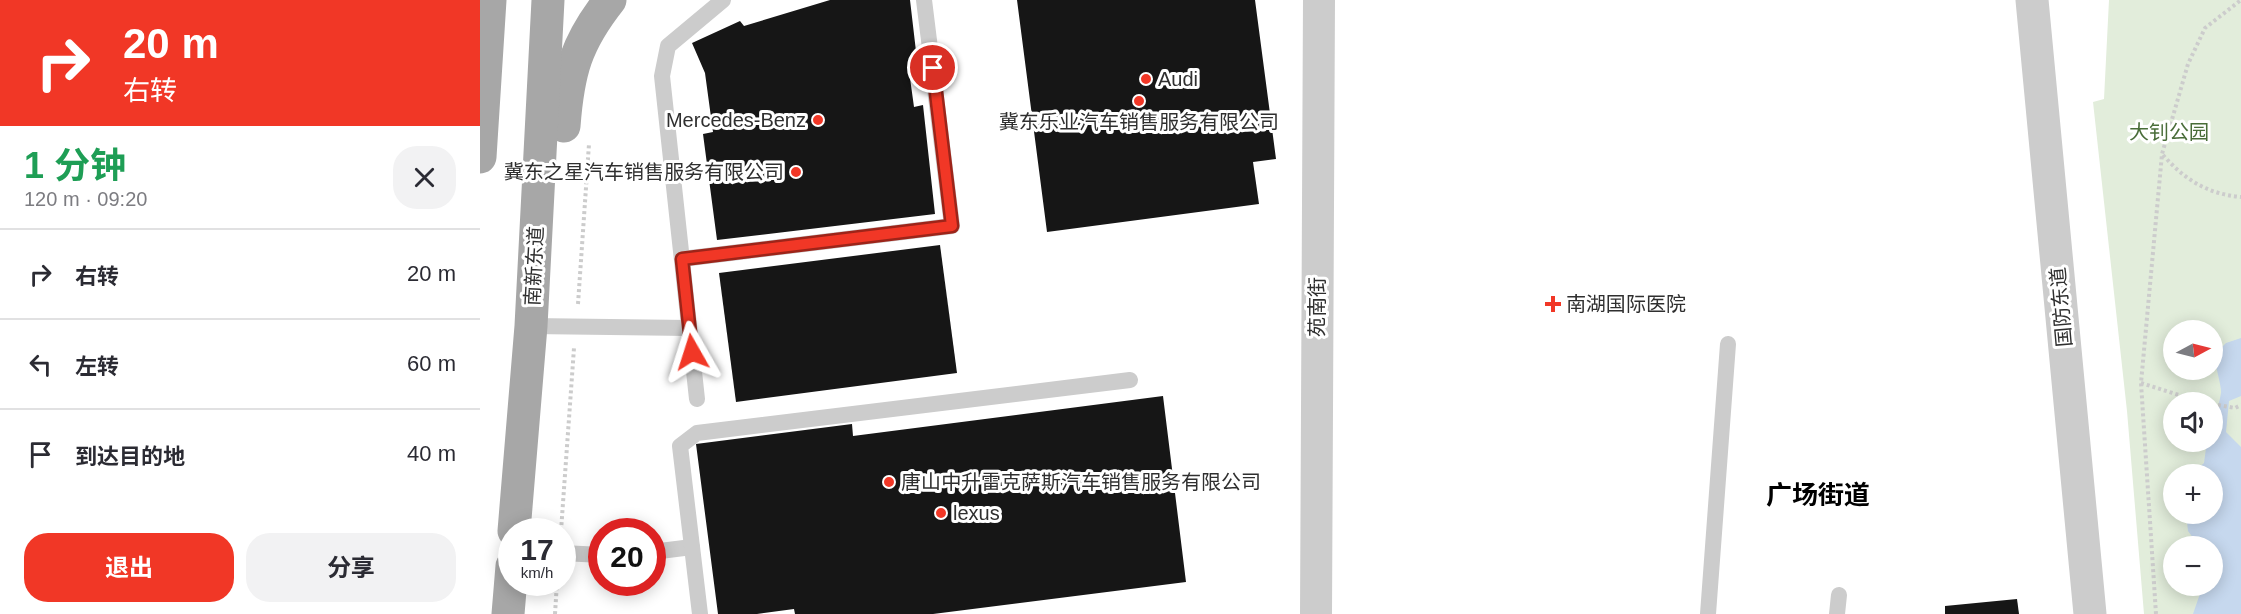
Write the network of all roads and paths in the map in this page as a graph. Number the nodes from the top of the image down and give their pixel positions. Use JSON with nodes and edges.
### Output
{"nodes":[{"id":1,"x":490,"y":0,"type":"edge"},
{"id":2,"x":548,"y":0,"type":"edge"},
{"id":3,"x":610,"y":0,"type":"edge"},
{"id":4,"x":723,"y":0,"type":"edge"},
{"id":5,"x":924,"y":0,"type":"edge"},
{"id":6,"x":1319,"y":0,"type":"edge"},
{"id":7,"x":2032,"y":0,"type":"edge"},
{"id":8,"x":2241,"y":0,"type":"edge"},
{"id":9,"x":590,"y":140,"type":"dead end"},
{"id":10,"x":2162,"y":154,"type":"junction"},
{"id":11,"x":480,"y":157,"type":"edge"},
{"id":12,"x":2241,"y":197,"type":"edge"},
{"id":13,"x":682,"y":259,"type":"junction"},
{"id":14,"x":577,"y":306,"type":"dead end"},
{"id":15,"x":531,"y":326,"type":"junction"},
{"id":16,"x":690,"y":328,"type":"junction"},
{"id":17,"x":575,"y":342,"type":"dead end"},
{"id":18,"x":1728,"y":344,"type":"dead end"},
{"id":19,"x":1130,"y":380,"type":"dead end"},
{"id":20,"x":2141,"y":383,"type":"junction"},
{"id":21,"x":2169,"y":392,"type":"edge"},
{"id":22,"x":697,"y":399,"type":"dead end"},
{"id":23,"x":2241,"y":405,"type":"edge"},
{"id":24,"x":2223,"y":406,"type":"edge"},
{"id":25,"x":515,"y":518,"type":"edge"},
{"id":26,"x":562,"y":518,"type":"edge"},
{"id":27,"x":692,"y":547,"type":"junction"},
{"id":28,"x":666,"y":550,"type":"edge"},
{"id":29,"x":1839,"y":595,"type":"dead end"},
{"id":30,"x":510,"y":596,"type":"edge"},
{"id":31,"x":556,"y":596,"type":"edge"},
{"id":32,"x":508,"y":614,"type":"edge"},
{"id":33,"x":555,"y":614,"type":"edge"},
{"id":34,"x":700,"y":614,"type":"edge"},
{"id":35,"x":1316,"y":614,"type":"edge"},
{"id":36,"x":1708,"y":614,"type":"edge"},
{"id":37,"x":1837,"y":614,"type":"edge"},
{"id":38,"x":2090,"y":614,"type":"edge"},
{"id":39,"x":2156,"y":614,"type":"edge"}],
"edges":[{"from":1,"to":11,"type":"main road"},
{"from":2,"to":15,"type":"main road","name":"南新东道"},
{"from":3,"to":15,"type":"main road"},
{"from":4,"to":13,"type":"lane"},
{"from":5,"to":13,"type":"lane"},
{"from":6,"to":35,"type":"street","name":"苑南街"},
{"from":7,"to":38,"type":"street","name":"国防东道"},
{"from":8,"to":10,"type":"path"},
{"from":9,"to":14,"type":"path"},
{"from":10,"to":12,"type":"path"},
{"from":10,"to":20,"type":"path"},
{"from":13,"to":16,"type":"lane"},
{"from":15,"to":16,"type":"lane"},
{"from":15,"to":25,"type":"main road","name":"南新东道"},
{"from":16,"to":22,"type":"lane"},
{"from":17,"to":26,"type":"path"},
{"from":18,"to":36,"type":"lane"},
{"from":19,"to":27,"type":"lane"},
{"from":20,"to":21,"type":"path"},
{"from":20,"to":39,"type":"path"},
{"from":23,"to":24,"type":"path"},
{"from":27,"to":28,"type":"lane"},
{"from":27,"to":34,"type":"lane"},
{"from":29,"to":37,"type":"lane"},
{"from":30,"to":32,"type":"main road"},
{"from":31,"to":33,"type":"path"}]}
